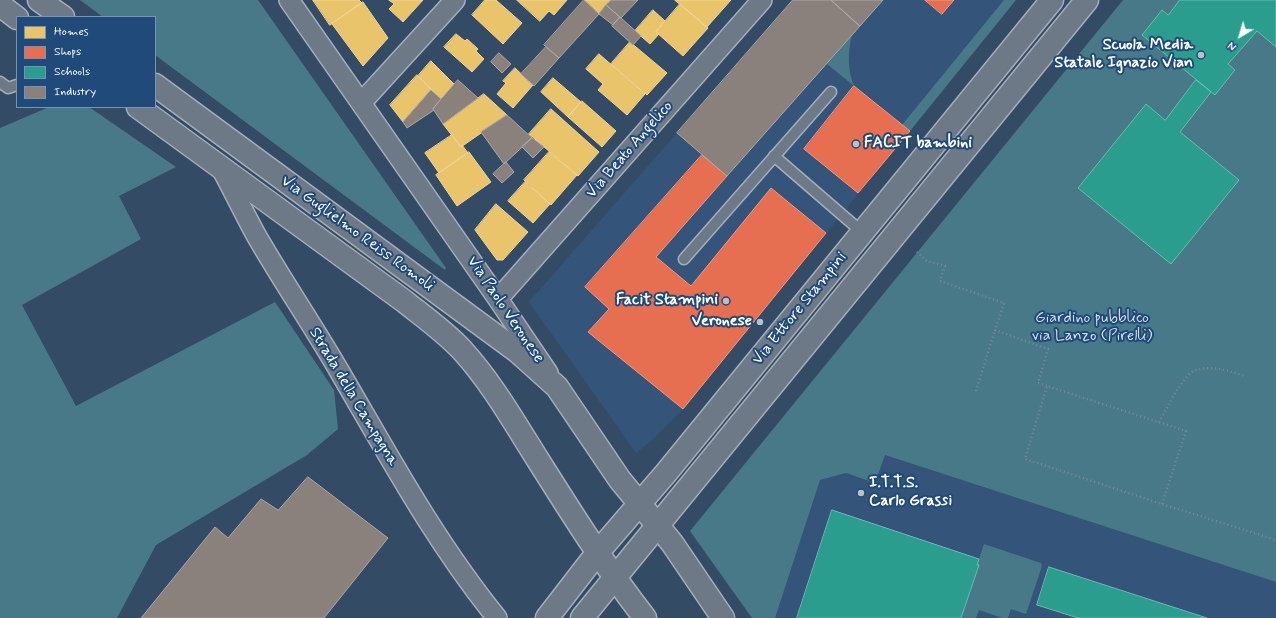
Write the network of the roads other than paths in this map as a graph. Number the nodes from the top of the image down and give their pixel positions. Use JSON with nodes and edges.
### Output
{"nodes":[{"id":1,"x":39,"y":0,"type":"edge"},
{"id":2,"x":289,"y":0,"type":"edge"},
{"id":3,"x":455,"y":0,"type":"edge"},
{"id":4,"x":762,"y":0,"type":"edge"},
{"id":5,"x":1052,"y":0,"type":"edge"},
{"id":6,"x":1088,"y":0,"type":"edge"},
{"id":7,"x":0,"y":5,"type":"edge"},
{"id":8,"x":61,"y":16,"type":"edge"},
{"id":9,"x":16,"y":17,"type":"edge"},
{"id":10,"x":0,"y":82,"type":"edge"},
{"id":11,"x":16,"y":85,"type":"edge"},
{"id":12,"x":156,"y":86,"type":"edge"},
{"id":13,"x":831,"y":92,"type":"dead end"},
{"id":14,"x":361,"y":103,"type":"junction"},
{"id":15,"x":139,"y":108,"type":"edge"},
{"id":16,"x":774,"y":156,"type":"junction"},
{"id":17,"x":221,"y":168,"type":"junction"},
{"id":18,"x":862,"y":232,"type":"junction"},
{"id":19,"x":684,"y":259,"type":"dead end"},
{"id":20,"x":498,"y":299,"type":"junction"},
{"id":21,"x":557,"y":387,"type":"junction"},
{"id":22,"x":639,"y":503,"type":"junction"},
{"id":23,"x":658,"y":525,"type":"junction"},
{"id":24,"x":598,"y":552,"type":"junction"},
{"id":25,"x":615,"y":577,"type":"junction"},
{"id":26,"x":498,"y":618,"type":"edge"},
{"id":27,"x":547,"y":618,"type":"edge"},
{"id":28,"x":582,"y":618,"type":"edge"},
{"id":29,"x":645,"y":618,"type":"edge"},
{"id":30,"x":723,"y":618,"type":"edge"}],
"edges":[{"from":1,"to":8,"type":"main road"},
{"from":2,"to":14,"type":"street","name":"Via Paolo Veronese"},
{"from":3,"to":14,"type":"street"},
{"from":4,"to":20,"type":"street","name":"Via Beato Angelico"},
{"from":5,"to":18,"type":"main road","name":"Via Ettore Stampini"},
{"from":6,"to":23,"type":"main road","name":"Via Ettore Stampini"},
{"from":7,"to":9,"type":"main road"},
{"from":10,"to":11,"type":"lane"},
{"from":12,"to":21,"type":"main road","name":"Via Guglielmo Reiss Romoli"},
{"from":13,"to":16,"type":"lane"},
{"from":14,"to":20,"type":"street","name":"Via Paolo Veronese"},
{"from":15,"to":17,"type":"main road","name":"Via Guglielmo Reiss Romoli"},
{"from":16,"to":18,"type":"lane"},
{"from":16,"to":19,"type":"lane"},
{"from":17,"to":24,"type":"main road","name":"Via Guglielmo Reiss Romoli"},
{"from":17,"to":26,"type":"street","name":"Strada della Campagna"},
{"from":18,"to":22,"type":"main road","name":"Via Ettore Stampini"},
{"from":20,"to":21,"type":"street","name":"Via Paolo Veronese"},
{"from":21,"to":22,"type":"main road","name":"Via Paolo Veronese"},
{"from":22,"to":23,"type":"main road","name":"Via Paolo Veronese"},
{"from":22,"to":24,"type":"main road","name":"Via Ettore Stampini"},
{"from":23,"to":25,"type":"main road","name":"Via Ettore Stampini"},
{"from":23,"to":30,"type":"main road","name":"Via Paolo Veronese"},
{"from":24,"to":25,"type":"main road"},
{"from":24,"to":27,"type":"main road","name":"Via Ettore Stampini"},
{"from":25,"to":28,"type":"main road","name":"Via Ettore Stampini"},
{"from":25,"to":29,"type":"main road"}]}
